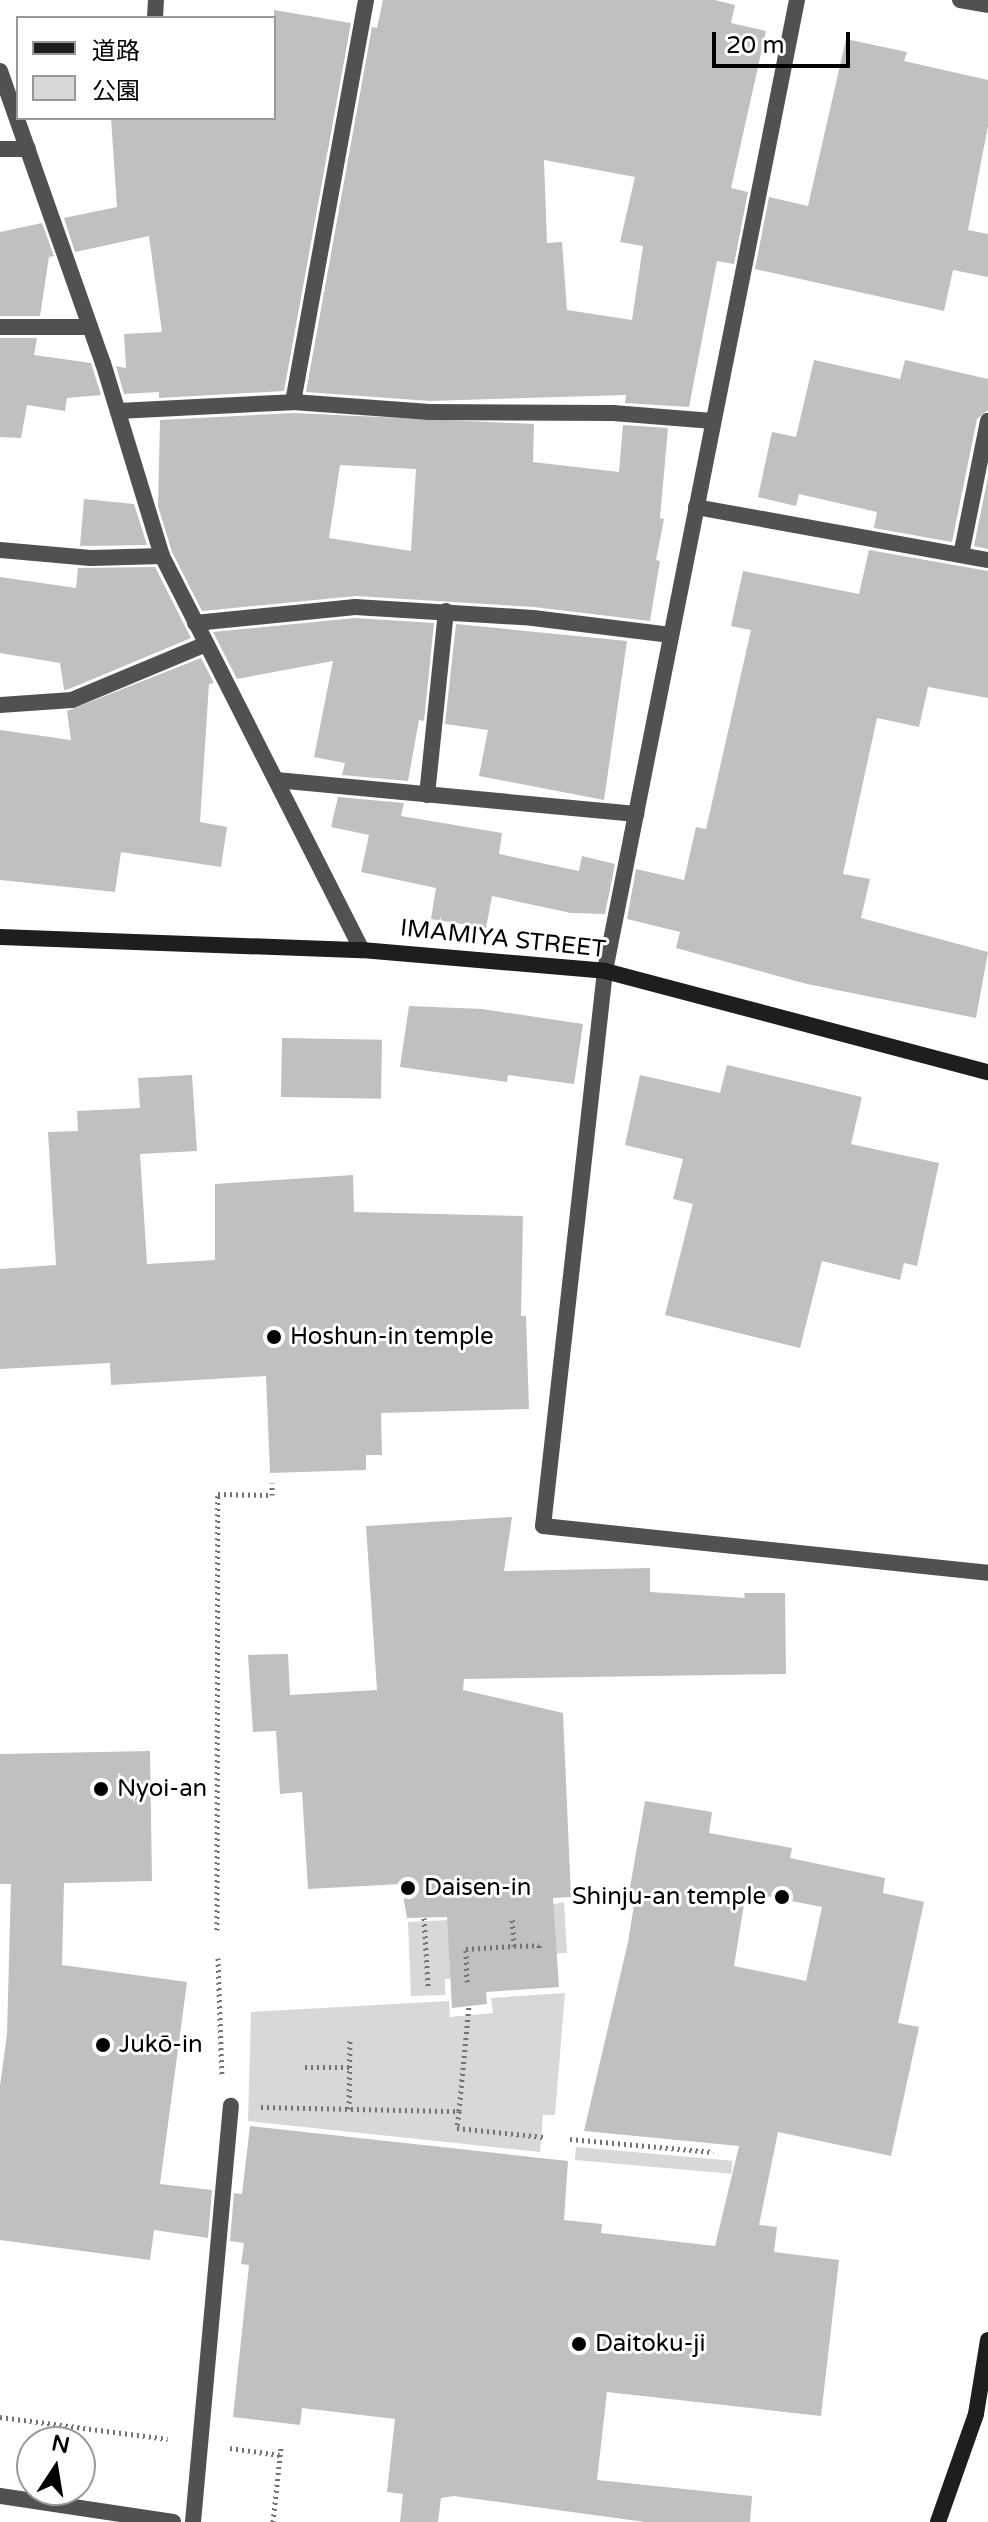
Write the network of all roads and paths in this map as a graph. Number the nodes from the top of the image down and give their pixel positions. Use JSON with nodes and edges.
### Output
{"nodes":[{"id":1,"x":366,"y":0,"type":"edge"},
{"id":2,"x":797,"y":0,"type":"edge"},
{"id":3,"x":960,"y":0,"type":"edge"},
{"id":4,"x":988,"y":5,"type":"edge"},
{"id":5,"x":0,"y":71,"type":"edge"},
{"id":6,"x":14,"y":97,"type":"edge"},
{"id":7,"x":20,"y":120,"type":"edge"},
{"id":8,"x":0,"y":149,"type":"edge"},
{"id":9,"x":28,"y":149,"type":"junction"},
{"id":10,"x":0,"y":327,"type":"edge"},
{"id":11,"x":90,"y":327,"type":"junction"},
{"id":12,"x":293,"y":402,"type":"junction"},
{"id":13,"x":118,"y":411,"type":"junction"},
{"id":14,"x":713,"y":421,"type":"junction"},
{"id":15,"x":988,"y":421,"type":"edge"},
{"id":16,"x":696,"y":507,"type":"junction"},
{"id":17,"x":0,"y":550,"type":"edge"},
{"id":18,"x":961,"y":555,"type":"junction"},
{"id":19,"x":162,"y":556,"type":"junction"},
{"id":20,"x":988,"y":560,"type":"edge"},
{"id":21,"x":446,"y":611,"type":"junction"},
{"id":22,"x":195,"y":623,"type":"junction"},
{"id":23,"x":671,"y":635,"type":"junction"},
{"id":24,"x":206,"y":644,"type":"junction"},
{"id":25,"x":0,"y":705,"type":"edge"},
{"id":26,"x":276,"y":780,"type":"junction"},
{"id":27,"x":427,"y":795,"type":"junction"},
{"id":28,"x":636,"y":814,"type":"junction"},
{"id":29,"x":0,"y":937,"type":"edge"},
{"id":30,"x":362,"y":950,"type":"junction"},
{"id":31,"x":605,"y":971,"type":"junction"},
{"id":32,"x":988,"y":1072,"type":"edge"},
{"id":33,"x":272,"y":1483,"type":"dead end"},
{"id":34,"x":988,"y":1573,"type":"edge"},
{"id":35,"x":424,"y":1918,"type":"dead end"},
{"id":36,"x":512,"y":1919,"type":"dead end"},
{"id":37,"x":217,"y":1930,"type":"dead end"},
{"id":38,"x":514,"y":1946,"type":"junction"},
{"id":39,"x":539,"y":1951,"type":"dead end"},
{"id":40,"x":218,"y":1958,"type":"dead end"},
{"id":41,"x":467,"y":1982,"type":"dead end"},
{"id":42,"x":428,"y":1986,"type":"dead end"},
{"id":43,"x":469,"y":2006,"type":"dead end"},
{"id":44,"x":350,"y":2039,"type":"dead end"},
{"id":45,"x":305,"y":2067,"type":"dead end"},
{"id":46,"x":350,"y":2067,"type":"junction"},
{"id":47,"x":231,"y":2106,"type":"junction"},
{"id":48,"x":349,"y":2109,"type":"junction"},
{"id":49,"x":459,"y":2111,"type":"junction"},
{"id":50,"x":544,"y":2137,"type":"dead end"},
{"id":51,"x":570,"y":2139,"type":"dead end"},
{"id":52,"x":713,"y":2152,"type":"dead end"},
{"id":53,"x":988,"y":2340,"type":"edge"},
{"id":54,"x":0,"y":2417,"type":"edge"},
{"id":55,"x":200,"y":2443,"type":"junction"},
{"id":56,"x":281,"y":2447,"type":"dead end"},
{"id":57,"x":280,"y":2455,"type":"junction"},
{"id":58,"x":0,"y":2496,"type":"edge"},
{"id":59,"x":173,"y":2522,"type":"edge"},
{"id":60,"x":193,"y":2522,"type":"edge"},
{"id":61,"x":273,"y":2522,"type":"edge"},
{"id":62,"x":938,"y":2522,"type":"edge"}],
"edges":[{"from":1,"to":12,"type":"street"},
{"from":2,"to":14,"type":"street"},
{"from":3,"to":4,"type":"street"},
{"from":5,"to":6,"type":"street"},
{"from":7,"to":9,"type":"street"},
{"from":8,"to":9,"type":"street"},
{"from":9,"to":11,"type":"street"},
{"from":10,"to":11,"type":"street"},
{"from":11,"to":13,"type":"street"},
{"from":12,"to":13,"type":"street"},
{"from":12,"to":14,"type":"street"},
{"from":13,"to":19,"type":"street"},
{"from":14,"to":16,"type":"street"},
{"from":15,"to":18,"type":"street"},
{"from":16,"to":18,"type":"street"},
{"from":16,"to":23,"type":"street"},
{"from":17,"to":19,"type":"street"},
{"from":18,"to":20,"type":"street"},
{"from":19,"to":22,"type":"street"},
{"from":21,"to":22,"type":"street"},
{"from":21,"to":23,"type":"street"},
{"from":21,"to":27,"type":"street"},
{"from":22,"to":24,"type":"street"},
{"from":23,"to":28,"type":"street"},
{"from":24,"to":25,"type":"street"},
{"from":24,"to":26,"type":"street"},
{"from":26,"to":27,"type":"street"},
{"from":26,"to":30,"type":"street"},
{"from":27,"to":28,"type":"street"},
{"from":28,"to":31,"type":"street"},
{"from":29,"to":30,"type":"street","name":"IMAMIYA STREET"},
{"from":30,"to":31,"type":"street","name":"IMAMIYA STREET"},
{"from":31,"to":32,"type":"street","name":"IMAMIYA STREET"},
{"from":31,"to":34,"type":"street"},
{"from":33,"to":37,"type":"path"},
{"from":35,"to":42,"type":"path"},
{"from":36,"to":38,"type":"path"},
{"from":38,"to":39,"type":"path"},
{"from":38,"to":41,"type":"path"},
{"from":40,"to":47,"type":"path"},
{"from":43,"to":49,"type":"path"},
{"from":44,"to":46,"type":"path"},
{"from":45,"to":46,"type":"path"},
{"from":46,"to":48,"type":"path"},
{"from":47,"to":48,"type":"path"},
{"from":47,"to":55,"type":"street"},
{"from":48,"to":49,"type":"path"},
{"from":49,"to":50,"type":"path"},
{"from":51,"to":52,"type":"path"},
{"from":53,"to":62,"type":"street"},
{"from":54,"to":55,"type":"path"},
{"from":55,"to":57,"type":"path"},
{"from":55,"to":60,"type":"street"},
{"from":56,"to":57,"type":"path"},
{"from":57,"to":61,"type":"path"},
{"from":58,"to":59,"type":"street"}]}
